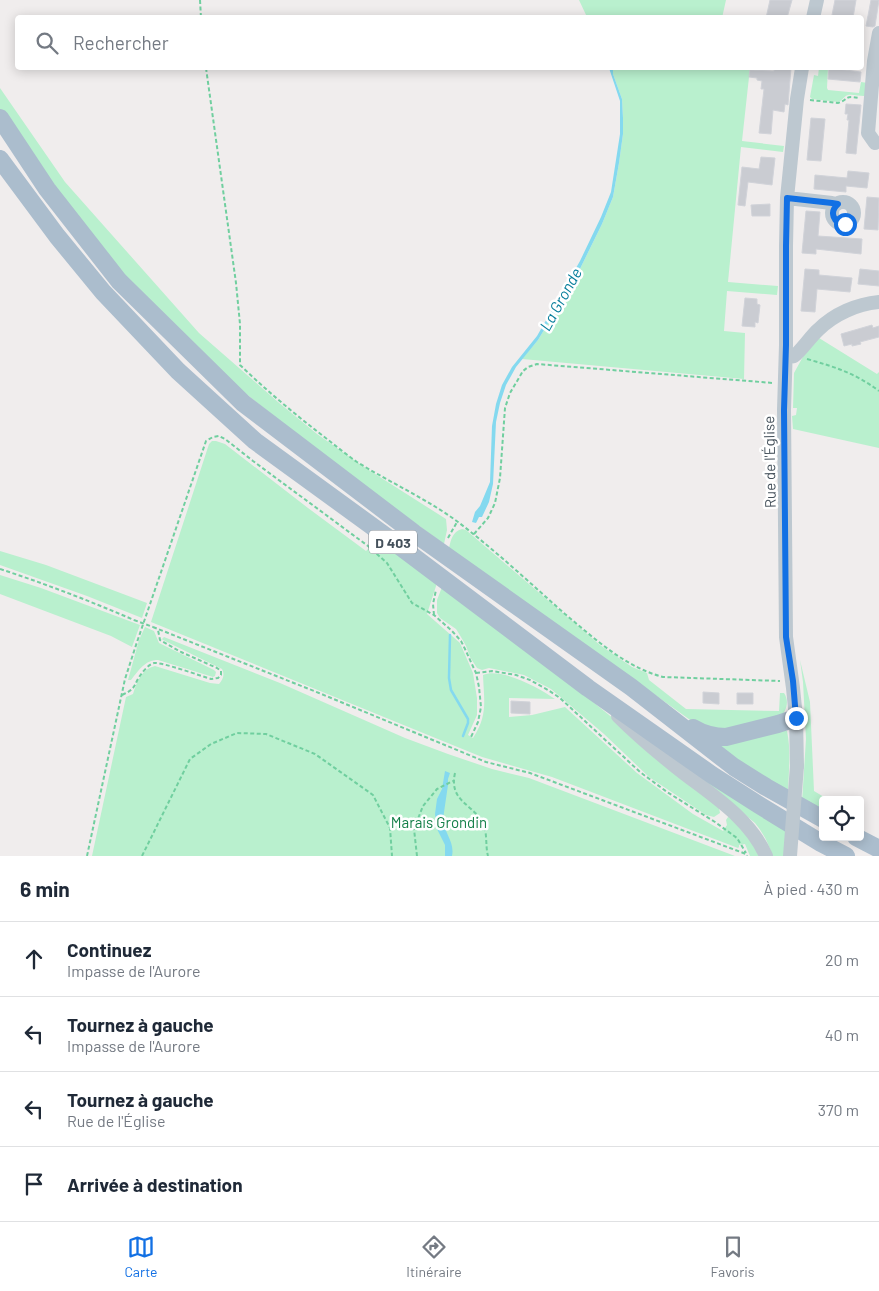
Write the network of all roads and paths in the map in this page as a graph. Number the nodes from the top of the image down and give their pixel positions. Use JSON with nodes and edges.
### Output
{"nodes":[{"id":1,"x":200,"y":0,"type":"edge"},
{"id":2,"x":817,"y":0,"type":"edge"},
{"id":3,"x":201,"y":15,"type":"edge"},
{"id":4,"x":814,"y":15,"type":"edge"},
{"id":5,"x":879,"y":33,"type":"edge"},
{"id":6,"x":872,"y":55,"type":"edge"},
{"id":7,"x":206,"y":70,"type":"edge"},
{"id":8,"x":802,"y":70,"type":"edge"},
{"id":9,"x":803,"y":99,"type":"junction"},
{"id":10,"x":871,"y":100,"type":"junction"},
{"id":11,"x":0,"y":118,"type":"edge"},
{"id":12,"x":874,"y":143,"type":"dead end"},
{"id":13,"x":0,"y":159,"type":"edge"},
{"id":14,"x":787,"y":198,"type":"junction"},
{"id":15,"x":838,"y":204,"type":"dead end"},
{"id":16,"x":879,"y":302,"type":"edge"},
{"id":17,"x":790,"y":357,"type":"junction"},
{"id":18,"x":779,"y":385,"type":"dead end"},
{"id":19,"x":879,"y":391,"type":"edge"},
{"id":20,"x":457,"y":522,"type":"junction"},
{"id":21,"x":474,"y":534,"type":"junction"},
{"id":22,"x":448,"y":538,"type":"dead end"},
{"id":23,"x":0,"y":568,"type":"edge"},
{"id":24,"x":438,"y":585,"type":"dead end"},
{"id":25,"x":434,"y":615,"type":"junction"},
{"id":26,"x":158,"y":630,"type":"junction"},
{"id":27,"x":476,"y":673,"type":"junction"},
{"id":28,"x":793,"y":681,"type":"junction"},
{"id":29,"x":631,"y":687,"type":"junction"},
{"id":30,"x":588,"y":688,"type":"junction"},
{"id":31,"x":122,"y":695,"type":"junction"},
{"id":32,"x":796,"y":718,"type":"junction"},
{"id":33,"x":471,"y":737,"type":"dead end"},
{"id":34,"x":455,"y":773,"type":"dead end"},
{"id":35,"x":452,"y":781,"type":"junction"},
{"id":36,"x":819,"y":817,"type":"edge"},
{"id":37,"x":864,"y":841,"type":"edge"},
{"id":38,"x":879,"y":849,"type":"edge"},
{"id":39,"x":747,"y":855,"type":"edge"},
{"id":40,"x":86,"y":856,"type":"edge"},
{"id":41,"x":142,"y":856,"type":"edge"},
{"id":42,"x":392,"y":856,"type":"edge"},
{"id":43,"x":417,"y":856,"type":"edge"},
{"id":44,"x":488,"y":856,"type":"edge"},
{"id":45,"x":766,"y":856,"type":"edge"},
{"id":46,"x":790,"y":856,"type":"edge"},
{"id":47,"x":846,"y":856,"type":"edge"}],
"edges":[{"from":1,"to":3,"type":"path"},
{"from":2,"to":4,"type":"street"},
{"from":5,"to":6,"type":"street"},
{"from":6,"to":10,"type":"street"},
{"from":7,"to":20,"type":"path"},
{"from":8,"to":9,"type":"street","name":"Rue de l'Église"},
{"from":9,"to":10,"type":"path"},
{"from":9,"to":14,"type":"street","name":"Rue de l'Église"},
{"from":10,"to":12,"type":"street"},
{"from":11,"to":29,"type":"main road","number":"D 403"},
{"from":13,"to":30,"type":"main road","number":"D 403"},
{"from":14,"to":15,"type":"street"},
{"from":14,"to":17,"type":"street","name":"Rue de l'Église"},
{"from":16,"to":17,"type":"street"},
{"from":17,"to":19,"type":"path"},
{"from":17,"to":28,"type":"street","name":"Rue de l'Église"},
{"from":18,"to":21,"type":"path"},
{"from":20,"to":21,"type":"path"},
{"from":20,"to":22,"type":"path"},
{"from":21,"to":28,"type":"path"},
{"from":23,"to":26,"type":"path","bridge":true},
{"from":24,"to":25,"type":"path"},
{"from":25,"to":27,"type":"path"},
{"from":25,"to":31,"type":"path"},
{"from":26,"to":31,"type":"path"},
{"from":26,"to":39,"type":"path"},
{"from":27,"to":33,"type":"path"},
{"from":27,"to":39,"type":"path"},
{"from":28,"to":32,"type":"street","name":"Rue de l'Église"},
{"from":29,"to":32,"type":"main road"},
{"from":29,"to":36,"type":"main road","number":"D 403"},
{"from":30,"to":45,"type":"street"},
{"from":30,"to":47,"type":"main road","number":"D 403"},
{"from":31,"to":40,"type":"path"},
{"from":32,"to":46,"type":"street","name":"Rue de l'Église","bridge":true},
{"from":34,"to":35,"type":"path"},
{"from":35,"to":43,"type":"path"},
{"from":35,"to":44,"type":"path"},
{"from":37,"to":38,"type":"main road"},
{"from":41,"to":42,"type":"path"}]}
